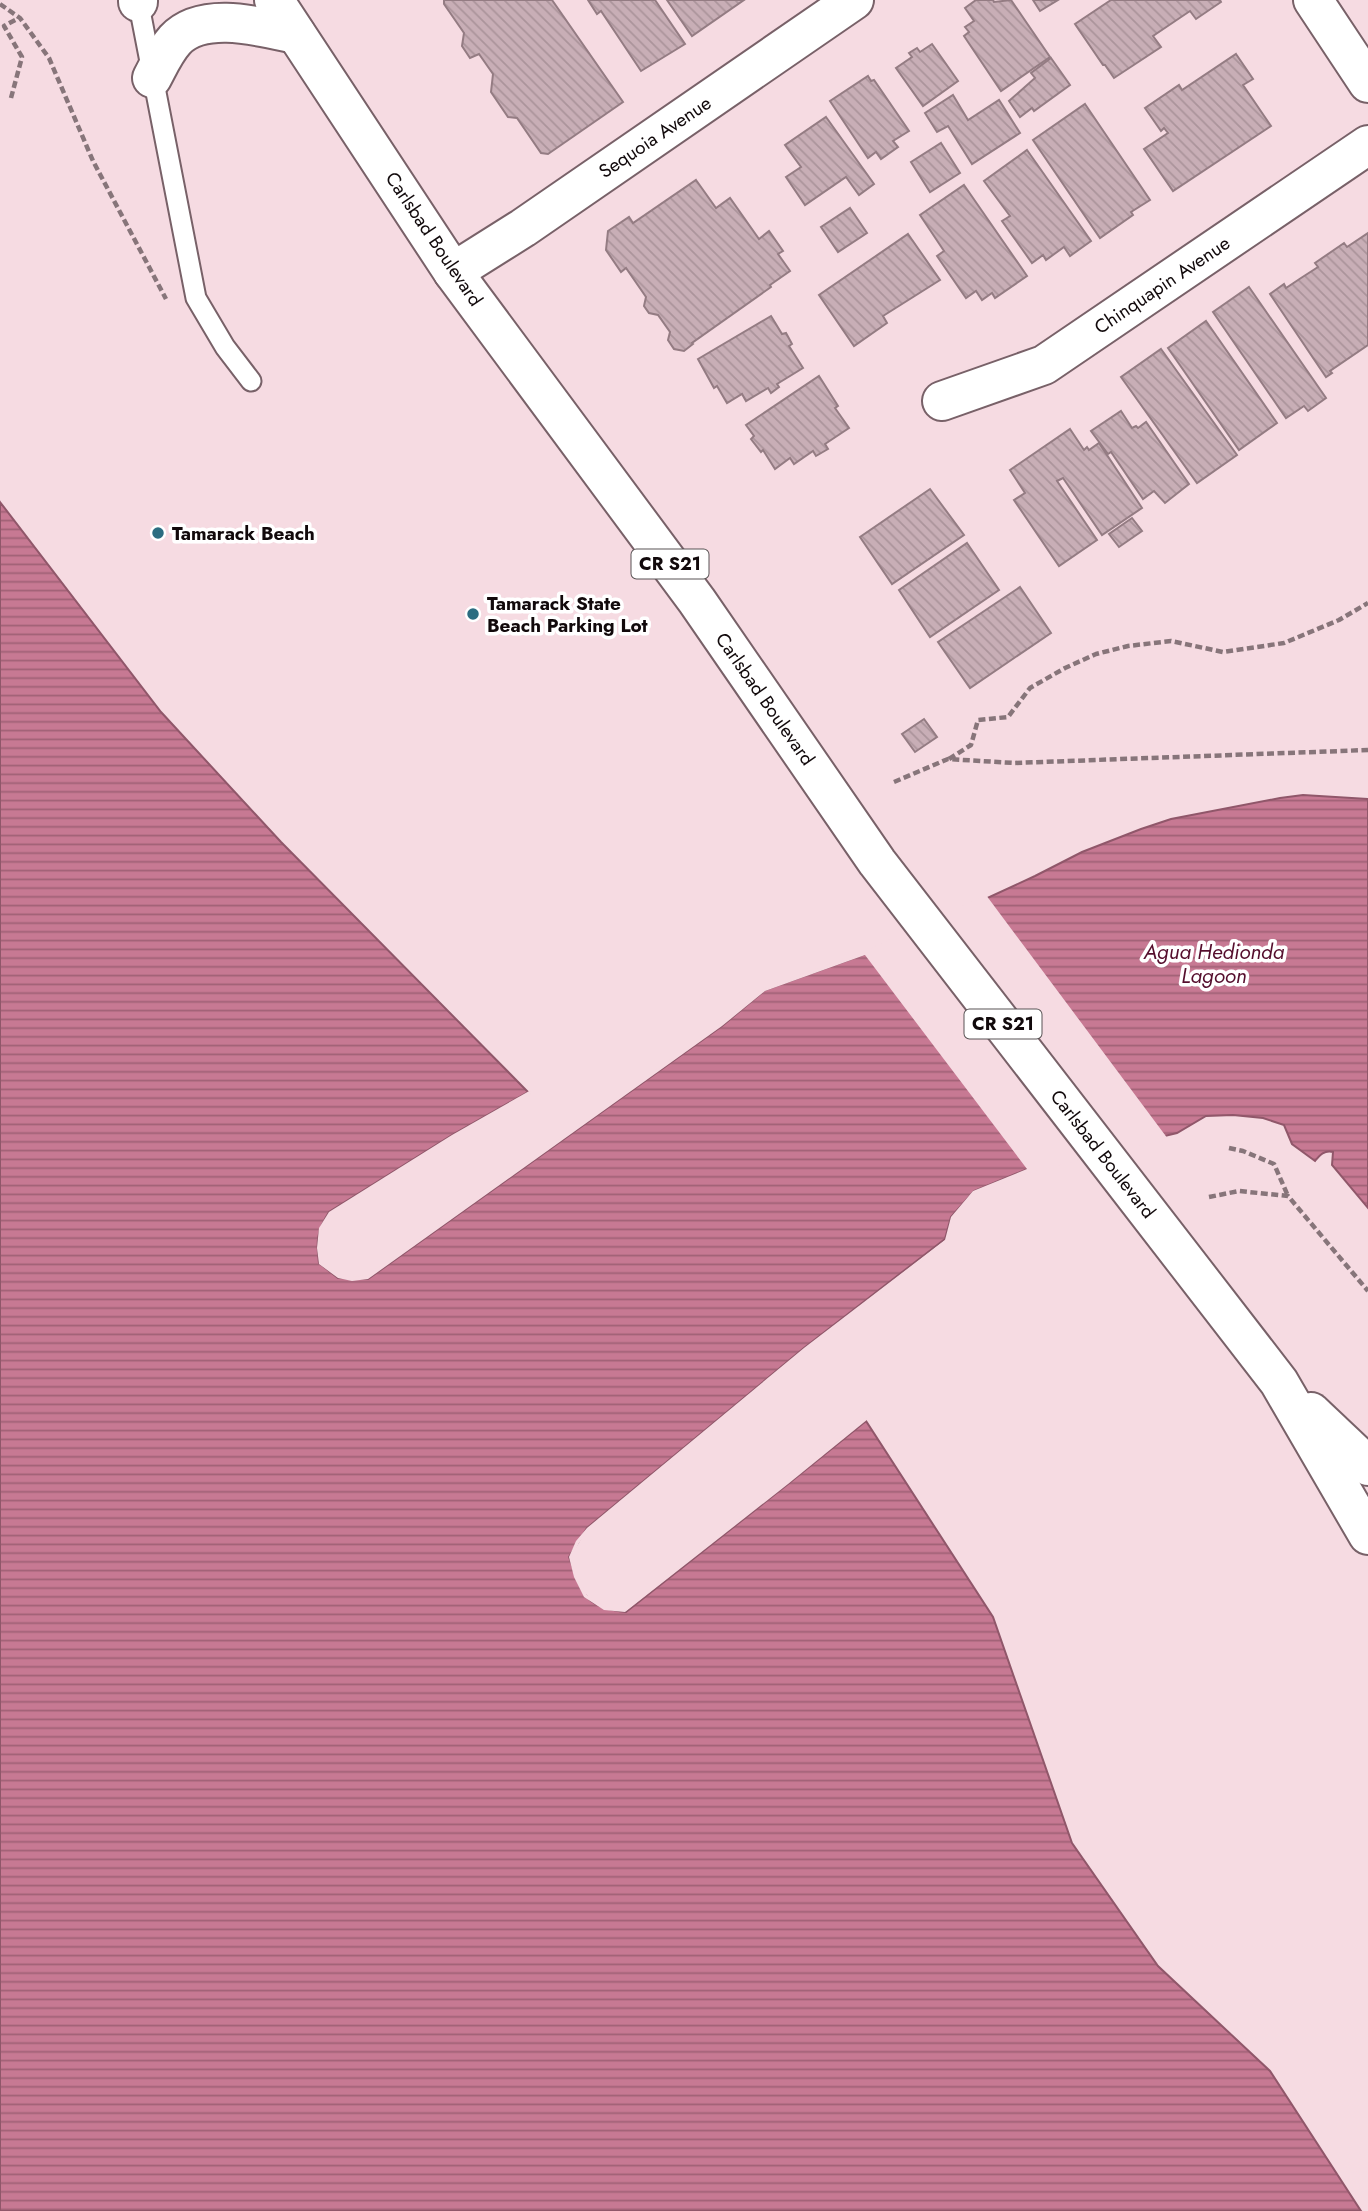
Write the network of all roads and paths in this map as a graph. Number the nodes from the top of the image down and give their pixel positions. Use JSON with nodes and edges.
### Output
{"nodes":[{"id":1,"x":274,"y":0,"type":"edge"},
{"id":2,"x":855,"y":0,"type":"edge"},
{"id":3,"x":1313,"y":0,"type":"edge"},
{"id":4,"x":138,"y":1,"type":"edge"},
{"id":5,"x":0,"y":4,"type":"edge"},
{"id":6,"x":20,"y":18,"type":"junction"},
{"id":7,"x":296,"y":34,"type":"junction"},
{"id":8,"x":152,"y":78,"type":"junction"},
{"id":9,"x":1368,"y":83,"type":"edge"},
{"id":10,"x":11,"y":98,"type":"dead end"},
{"id":11,"x":1368,"y":145,"type":"edge"},
{"id":12,"x":453,"y":272,"type":"junction"},
{"id":13,"x":169,"y":305,"type":"dead end"},
{"id":14,"x":251,"y":381,"type":"dead end"},
{"id":15,"x":942,"y":401,"type":"dead end"},
{"id":16,"x":1368,"y":603,"type":"edge"},
{"id":17,"x":1368,"y":750,"type":"edge"},
{"id":18,"x":948,"y":759,"type":"junction"},
{"id":19,"x":894,"y":782,"type":"dead end"},
{"id":20,"x":1229,"y":1148,"type":"dead end"},
{"id":21,"x":1288,"y":1196,"type":"junction"},
{"id":22,"x":1209,"y":1197,"type":"dead end"},
{"id":23,"x":1368,"y":1291,"type":"edge"},
{"id":24,"x":1279,"y":1382,"type":"junction"},
{"id":25,"x":1368,"y":1466,"type":"edge"},
{"id":26,"x":1368,"y":1535,"type":"edge"}],
"edges":[{"from":1,"to":7,"type":"main road","name":"Carlsbad Boulevard","number":"CR S21"},
{"from":2,"to":12,"type":"main road","name":"Sequoia Avenue"},
{"from":3,"to":9,"type":"main road"},
{"from":4,"to":8,"type":"lane"},
{"from":5,"to":6,"type":"path"},
{"from":6,"to":10,"type":"path"},
{"from":6,"to":13,"type":"path"},
{"from":7,"to":8,"type":"main road"},
{"from":7,"to":12,"type":"main road","name":"Carlsbad Boulevard","number":"CR S21"},
{"from":8,"to":14,"type":"lane"},
{"from":11,"to":15,"type":"main road","name":"Chinquapin Avenue"},
{"from":12,"to":24,"type":"main road","name":"Carlsbad Boulevard","number":"CR S21"},
{"from":16,"to":18,"type":"path"},
{"from":17,"to":18,"type":"path"},
{"from":18,"to":19,"type":"path"},
{"from":20,"to":21,"type":"path"},
{"from":21,"to":22,"type":"path"},
{"from":21,"to":23,"type":"path"},
{"from":24,"to":25,"type":"main road","name":"Carlsbad Boulevard","number":"CR S21"},
{"from":24,"to":26,"type":"main road","name":"Carlsbad Boulevard","number":"CR S21"}]}
